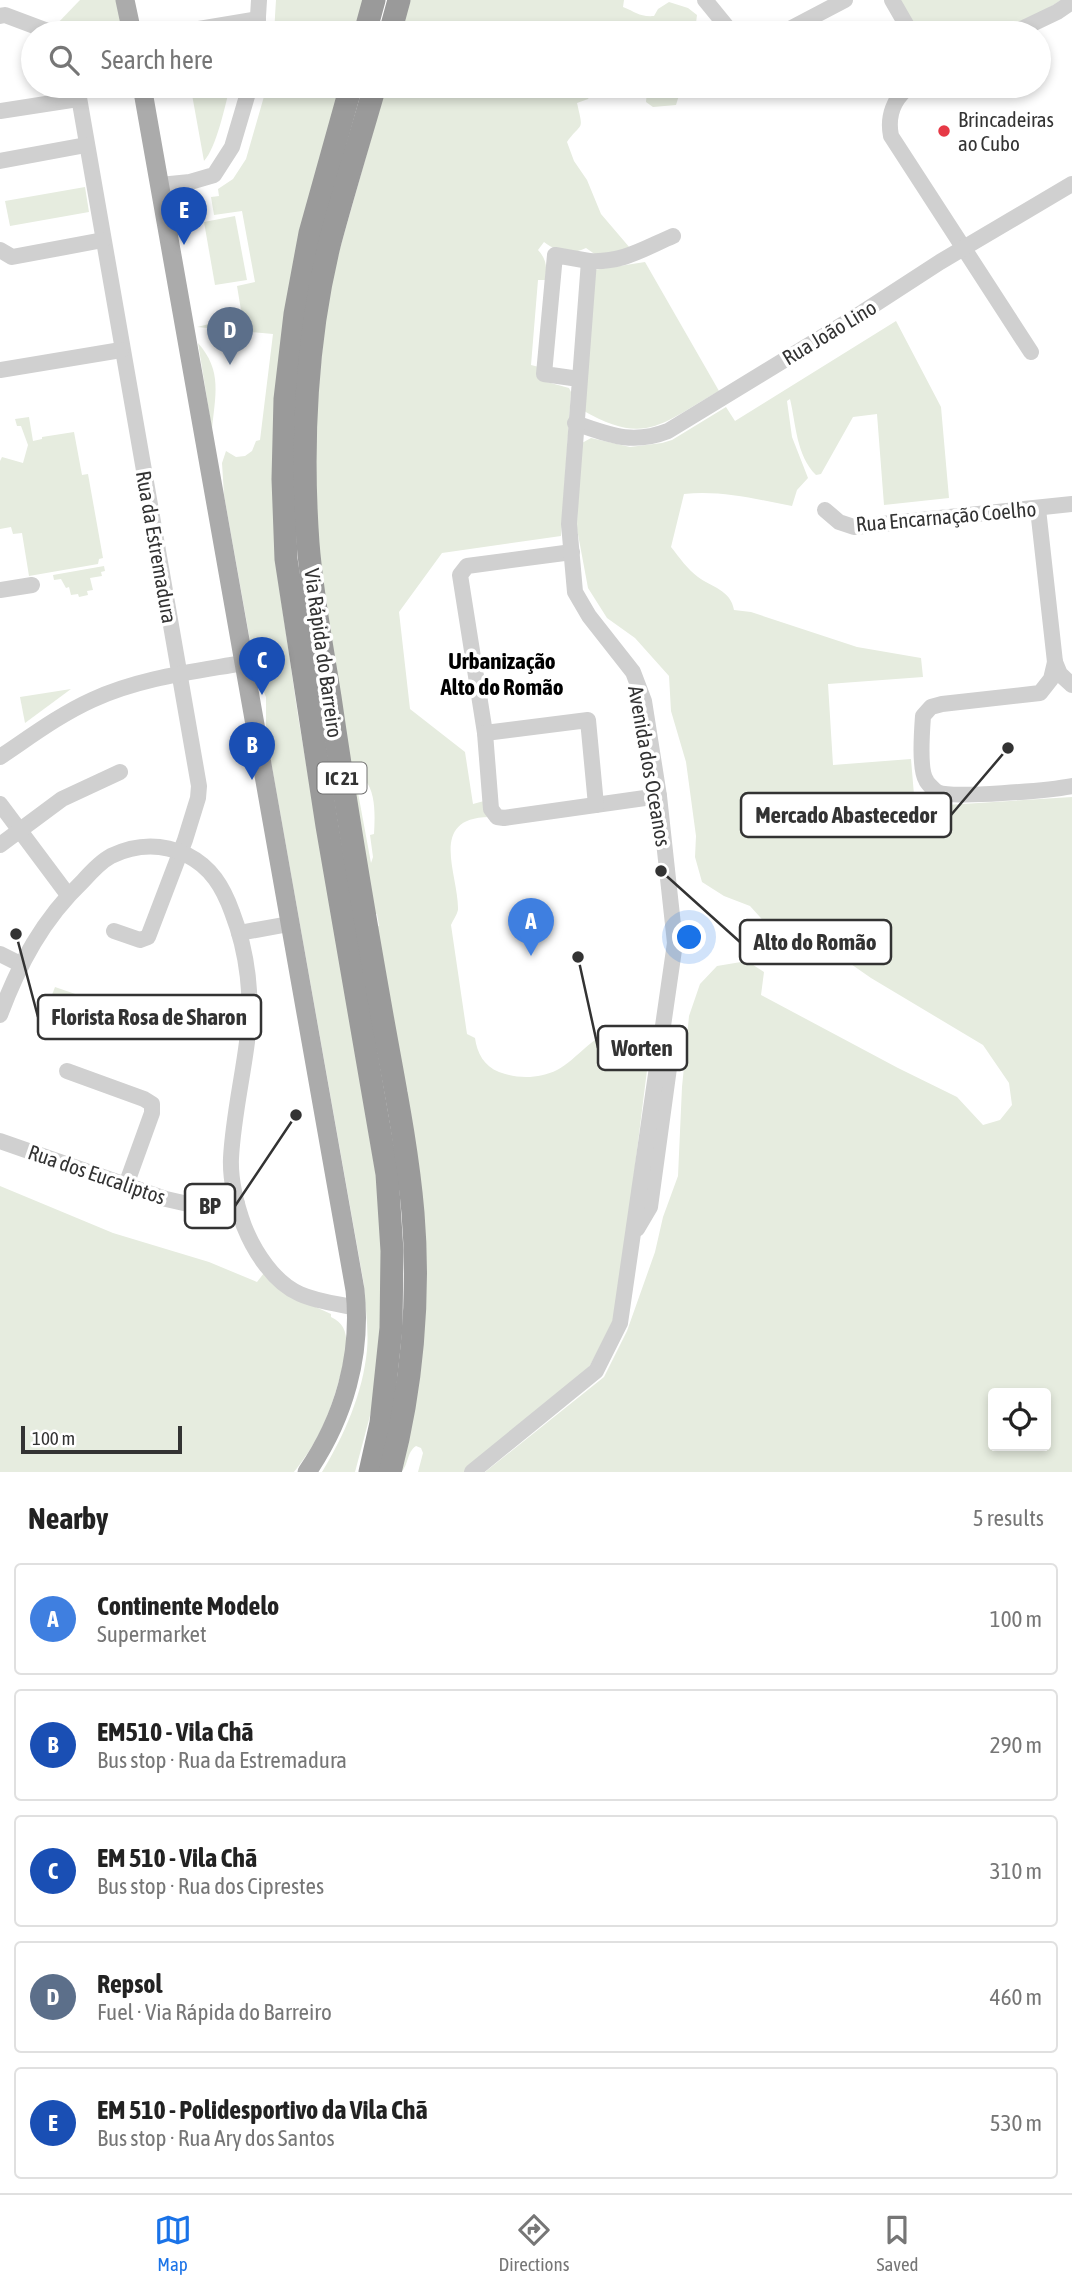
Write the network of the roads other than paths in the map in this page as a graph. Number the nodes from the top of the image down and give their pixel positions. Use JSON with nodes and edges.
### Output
{"nodes":[{"id":1,"x":125,"y":0,"type":"edge"},
{"id":2,"x":259,"y":0,"type":"edge"},
{"id":3,"x":374,"y":0,"type":"edge"},
{"id":4,"x":399,"y":0,"type":"edge"},
{"id":5,"x":705,"y":0,"type":"edge"},
{"id":6,"x":845,"y":0,"type":"edge"},
{"id":7,"x":892,"y":0,"type":"edge"},
{"id":8,"x":1072,"y":2,"type":"edge"},
{"id":9,"x":2,"y":10,"type":"edge"},
{"id":10,"x":26,"y":21,"type":"edge"},
{"id":11,"x":129,"y":21,"type":"edge"},
{"id":12,"x":257,"y":21,"type":"edge"},
{"id":13,"x":368,"y":21,"type":"edge"},
{"id":14,"x":393,"y":21,"type":"edge"},
{"id":15,"x":722,"y":21,"type":"edge"},
{"id":16,"x":805,"y":21,"type":"edge"},
{"id":17,"x":904,"y":21,"type":"edge"},
{"id":18,"x":1038,"y":21,"type":"edge"},
{"id":19,"x":53,"y":98,"type":"edge"},
{"id":20,"x":78,"y":98,"type":"edge"},
{"id":21,"x":144,"y":98,"type":"edge"},
{"id":22,"x":246,"y":98,"type":"edge"},
{"id":23,"x":348,"y":98,"type":"edge"},
{"id":24,"x":372,"y":98,"type":"edge"},
{"id":25,"x":898,"y":98,"type":"edge"},
{"id":26,"x":0,"y":111,"type":"edge"},
{"id":27,"x":86,"y":145,"type":"junction"},
{"id":28,"x":0,"y":161,"type":"edge"},
{"id":29,"x":1072,"y":184,"type":"edge"},
{"id":30,"x":160,"y":185,"type":"junction"},
{"id":31,"x":673,"y":236,"type":"dead end"},
{"id":32,"x":103,"y":240,"type":"junction"},
{"id":33,"x":963,"y":248,"type":"junction"},
{"id":34,"x":0,"y":250,"type":"edge"},
{"id":35,"x":589,"y":261,"type":"junction"},
{"id":36,"x":121,"y":350,"type":"junction"},
{"id":37,"x":1031,"y":352,"type":"dead end"},
{"id":38,"x":0,"y":370,"type":"edge"},
{"id":39,"x":579,"y":379,"type":"junction"},
{"id":40,"x":575,"y":423,"type":"junction"},
{"id":41,"x":1072,"y":504,"type":"edge"},
{"id":42,"x":1038,"y":509,"type":"junction"},
{"id":43,"x":825,"y":510,"type":"dead end"},
{"id":44,"x":572,"y":552,"type":"junction"},
{"id":45,"x":32,"y":585,"type":"dead end"},
{"id":46,"x":0,"y":590,"type":"edge"},
{"id":47,"x":1055,"y":662,"type":"junction"},
{"id":48,"x":243,"y":663,"type":"junction"},
{"id":49,"x":180,"y":674,"type":"junction"},
{"id":50,"x":1072,"y":685,"type":"edge"},
{"id":51,"x":485,"y":733,"type":"junction"},
{"id":52,"x":0,"y":757,"type":"edge"},
{"id":53,"x":120,"y":772,"type":"dead end"},
{"id":54,"x":1072,"y":786,"type":"edge"},
{"id":55,"x":659,"y":796,"type":"junction"},
{"id":56,"x":596,"y":805,"type":"junction"},
{"id":57,"x":2,"y":810,"type":"edge"},
{"id":58,"x":19,"y":831,"type":"junction"},
{"id":59,"x":0,"y":845,"type":"edge"},
{"id":60,"x":180,"y":852,"type":"junction"},
{"id":61,"x":68,"y":895,"type":"junction"},
{"id":62,"x":289,"y":924,"type":"junction"},
{"id":63,"x":114,"y":931,"type":"dead end"},
{"id":64,"x":239,"y":933,"type":"junction"},
{"id":65,"x":0,"y":954,"type":"edge"},
{"id":66,"x":20,"y":964,"type":"junction"},
{"id":67,"x":5,"y":985,"type":"edge"},
{"id":68,"x":0,"y":1015,"type":"edge"},
{"id":69,"x":66,"y":1071,"type":"dead end"},
{"id":70,"x":0,"y":1141,"type":"edge"},
{"id":71,"x":126,"y":1185,"type":"junction"},
{"id":72,"x":237,"y":1203,"type":"junction"},
{"id":73,"x":357,"y":1308,"type":"junction"},
{"id":74,"x":307,"y":1472,"type":"edge"},
{"id":75,"x":370,"y":1472,"type":"edge"},
{"id":76,"x":390,"y":1472,"type":"edge"},
{"id":77,"x":472,"y":1472,"type":"edge"}],
"edges":[{"from":1,"to":11,"type":"main road"},
{"from":2,"to":12,"type":"street"},
{"from":3,"to":13,"type":"highway"},
{"from":4,"to":14,"type":"highway"},
{"from":5,"to":15,"type":"street"},
{"from":6,"to":16,"type":"street"},
{"from":7,"to":17,"type":"street"},
{"from":8,"to":18,"type":"street"},
{"from":9,"to":10,"type":"street"},
{"from":19,"to":26,"type":"street"},
{"from":20,"to":27,"type":"street","name":"Rua da Estremadura"},
{"from":21,"to":30,"type":"main road"},
{"from":22,"to":30,"type":"street"},
{"from":23,"to":75,"type":"highway","name":"Via Rápida do Barreiro","number":"IC 21"},
{"from":24,"to":76,"type":"highway","name":"Via Rápida do Barreiro","number":"IC 21"},
{"from":25,"to":33,"type":"street"},
{"from":27,"to":28,"type":"street"},
{"from":27,"to":32,"type":"street","name":"Rua da Estremadura"},
{"from":29,"to":33,"type":"street","name":"Rua João Lino"},
{"from":30,"to":48,"type":"main road"},
{"from":31,"to":35,"type":"street"},
{"from":32,"to":34,"type":"street"},
{"from":32,"to":36,"type":"street","name":"Rua da Estremadura"},
{"from":33,"to":37,"type":"street"},
{"from":33,"to":40,"type":"street","name":"Rua João Lino"},
{"from":35,"to":39,"type":"street","name":"Avenida dos Oceanos"},
{"from":35,"to":39,"type":"street"},
{"from":36,"to":38,"type":"street"},
{"from":36,"to":49,"type":"street","name":"Rua da Estremadura"},
{"from":39,"to":40,"type":"street","name":"Avenida dos Oceanos"},
{"from":40,"to":44,"type":"street","name":"Avenida dos Oceanos"},
{"from":41,"to":42,"type":"street","name":"Rua Encarnação Coelho"},
{"from":42,"to":43,"type":"street","name":"Rua Encarnação Coelho"},
{"from":42,"to":47,"type":"street"},
{"from":44,"to":51,"type":"street"},
{"from":44,"to":55,"type":"street","name":"Avenida dos Oceanos"},
{"from":45,"to":46,"type":"street"},
{"from":47,"to":50,"type":"street"},
{"from":47,"to":54,"type":"street"},
{"from":48,"to":49,"type":"street"},
{"from":48,"to":62,"type":"main road"},
{"from":49,"to":52,"type":"street"},
{"from":49,"to":60,"type":"street","name":"Rua da Estremadura"},
{"from":51,"to":56,"type":"street"},
{"from":51,"to":56,"type":"street"},
{"from":53,"to":58,"type":"street"},
{"from":55,"to":56,"type":"street"},
{"from":55,"to":77,"type":"street","name":"Avenida dos Oceanos"},
{"from":57,"to":58,"type":"street"},
{"from":58,"to":59,"type":"street"},
{"from":58,"to":61,"type":"street"},
{"from":60,"to":61,"type":"street"},
{"from":60,"to":63,"type":"street","name":"Rua da Estremadura"},
{"from":60,"to":64,"type":"street"},
{"from":61,"to":66,"type":"street"},
{"from":62,"to":64,"type":"street"},
{"from":62,"to":73,"type":"main road"},
{"from":64,"to":72,"type":"street"},
{"from":65,"to":66,"type":"street"},
{"from":66,"to":67,"type":"street"},
{"from":67,"to":68,"type":"street"},
{"from":69,"to":71,"type":"street"},
{"from":70,"to":71,"type":"street","name":"Rua dos Eucaliptos"},
{"from":71,"to":72,"type":"street","name":"Rua dos Eucaliptos"},
{"from":72,"to":73,"type":"street"},
{"from":73,"to":74,"type":"main road"}]}
